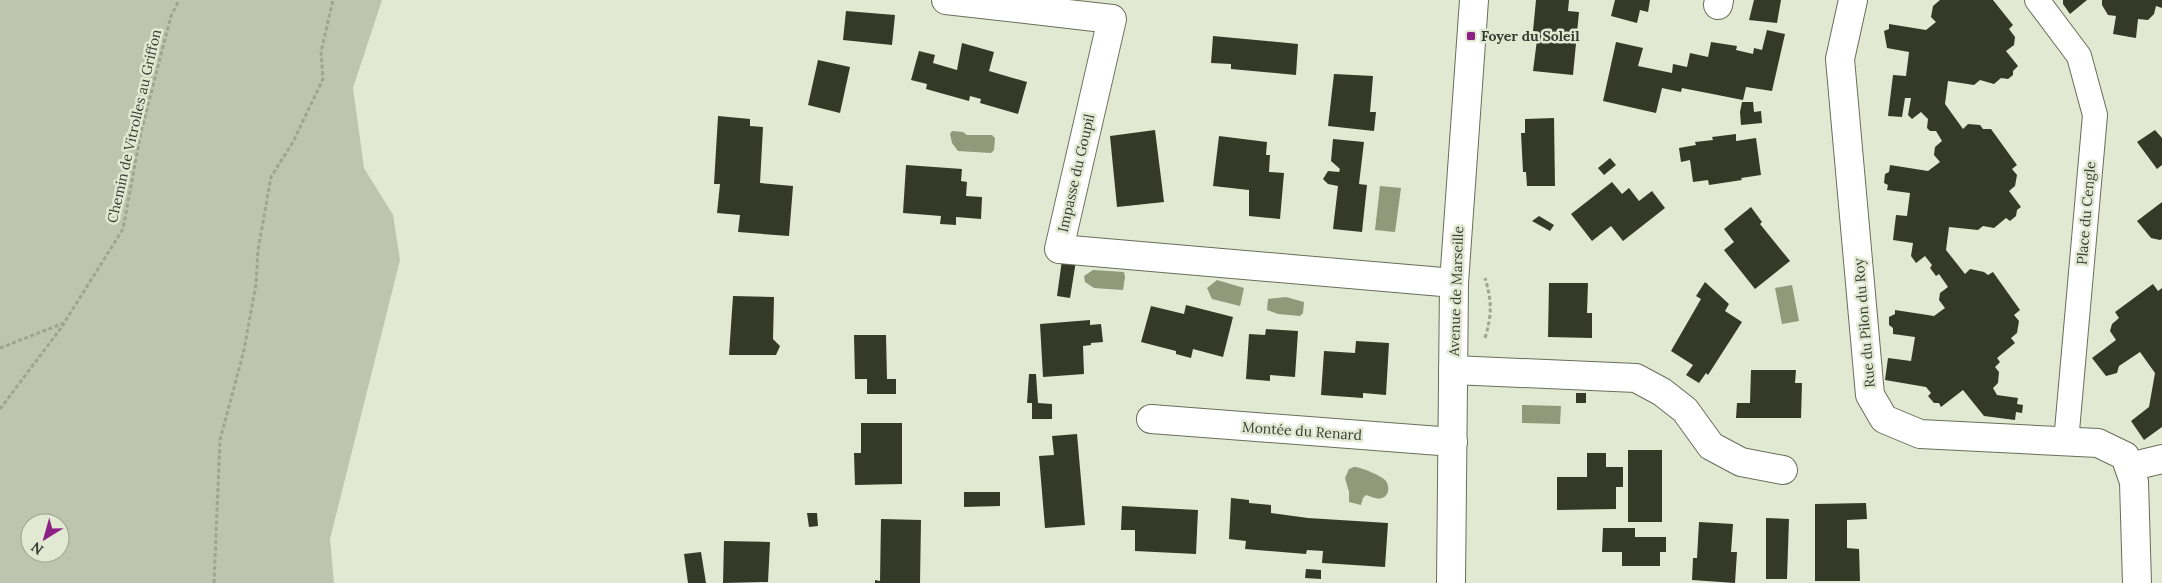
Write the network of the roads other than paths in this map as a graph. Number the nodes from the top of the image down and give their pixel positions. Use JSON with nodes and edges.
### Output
{"nodes":[{"id":1,"x":946,"y":0,"type":"edge"},
{"id":2,"x":1474,"y":0,"type":"edge"},
{"id":3,"x":1853,"y":0,"type":"edge"},
{"id":4,"x":2037,"y":0,"type":"edge"},
{"id":5,"x":1454,"y":283,"type":"junction"},
{"id":6,"x":1453,"y":370,"type":"junction"},
{"id":7,"x":1151,"y":419,"type":"dead end"},
{"id":8,"x":1453,"y":442,"type":"junction"},
{"id":9,"x":2066,"y":442,"type":"junction"},
{"id":10,"x":2162,"y":459,"type":"edge"},
{"id":11,"x":2129,"y":466,"type":"junction"},
{"id":12,"x":1784,"y":470,"type":"dead end"},
{"id":13,"x":1451,"y":583,"type":"edge"},
{"id":14,"x":2137,"y":583,"type":"edge"}],
"edges":[{"from":1,"to":5,"type":"street","name":"Impasse du Goupil"},
{"from":2,"to":5,"type":"street","name":"Avenue de Marseille"},
{"from":3,"to":9,"type":"street","name":"Rue du Pilon du Roy"},
{"from":4,"to":9,"type":"street","name":"Place du Cengle"},
{"from":5,"to":6,"type":"street","name":"Avenue de Marseille"},
{"from":6,"to":8,"type":"street","name":"Avenue de Marseille"},
{"from":6,"to":12,"type":"street"},
{"from":7,"to":8,"type":"street","name":"Montée du Renard"},
{"from":8,"to":13,"type":"street","name":"Avenue de Marseille"},
{"from":9,"to":11,"type":"street","name":"Rue du Pilon du Roy"},
{"from":10,"to":11,"type":"street"},
{"from":11,"to":14,"type":"street"}]}
